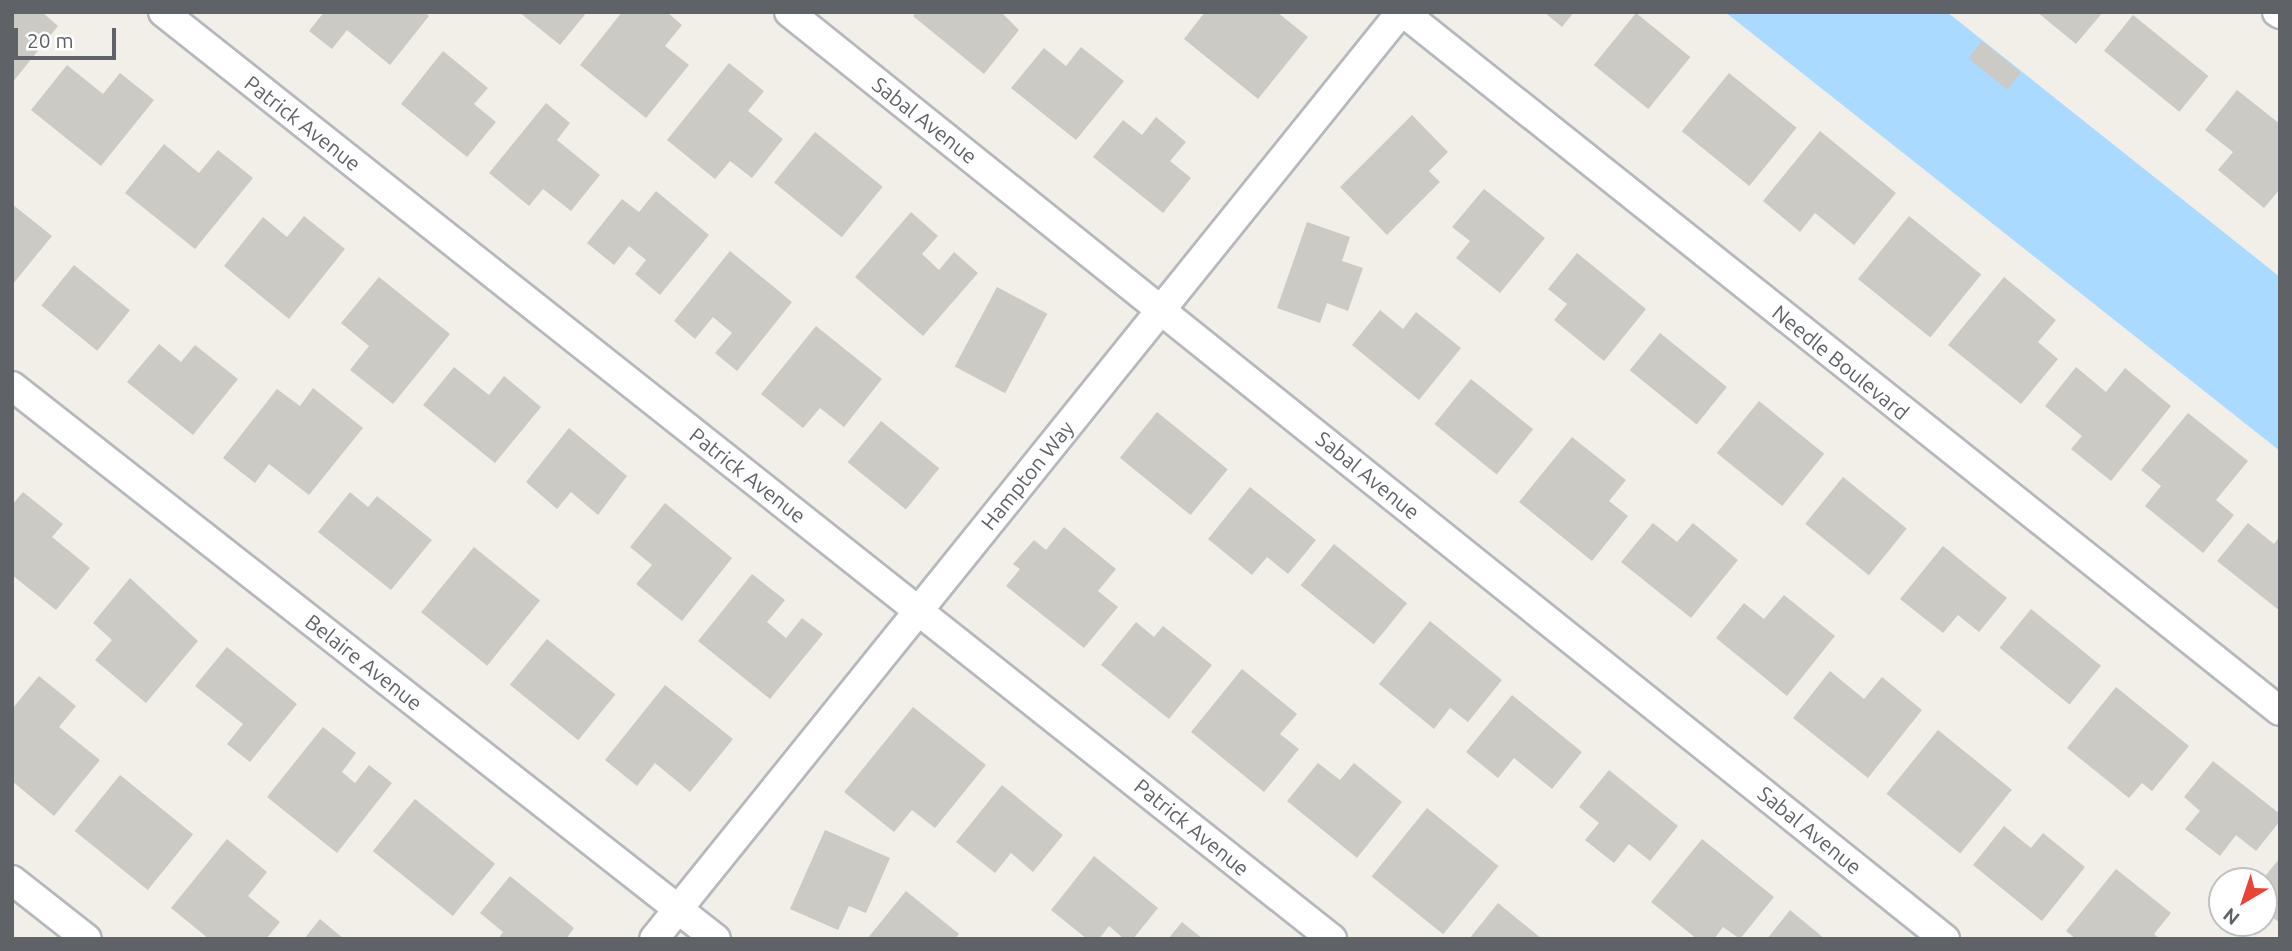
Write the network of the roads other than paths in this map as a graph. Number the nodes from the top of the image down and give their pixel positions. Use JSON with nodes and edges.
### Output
{"nodes":[{"id":1,"x":163,"y":12,"type":"edge"},
{"id":2,"x":789,"y":12,"type":"edge"},
{"id":3,"x":1402,"y":12,"type":"edge"},
{"id":4,"x":1162,"y":309,"type":"junction"},
{"id":5,"x":12,"y":386,"type":"edge"},
{"id":6,"x":917,"y":609,"type":"junction"},
{"id":7,"x":2280,"y":711,"type":"edge"},
{"id":8,"x":12,"y":880,"type":"edge"},
{"id":9,"x":678,"y":909,"type":"junction"},
{"id":10,"x":87,"y":939,"type":"edge"},
{"id":11,"x":654,"y":939,"type":"edge"},
{"id":12,"x":716,"y":939,"type":"edge"},
{"id":13,"x":1332,"y":939,"type":"edge"},
{"id":14,"x":1945,"y":939,"type":"edge"}],
"edges":[{"from":1,"to":6,"type":"street","name":"Patrick Avenue"},
{"from":2,"to":4,"type":"street","name":"Sabal Avenue"},
{"from":3,"to":4,"type":"street","name":"Hampton Way"},
{"from":3,"to":7,"type":"street","name":"Needle Boulevard"},
{"from":4,"to":6,"type":"street","name":"Hampton Way"},
{"from":4,"to":14,"type":"street","name":"Sabal Avenue"},
{"from":5,"to":9,"type":"street","name":"Belaire Avenue"},
{"from":6,"to":9,"type":"street","name":"Hampton Way"},
{"from":6,"to":13,"type":"street","name":"Patrick Avenue"},
{"from":8,"to":10,"type":"street"},
{"from":9,"to":11,"type":"street","name":"Hampton Way"},
{"from":9,"to":12,"type":"street","name":"Belaire Avenue"}]}
